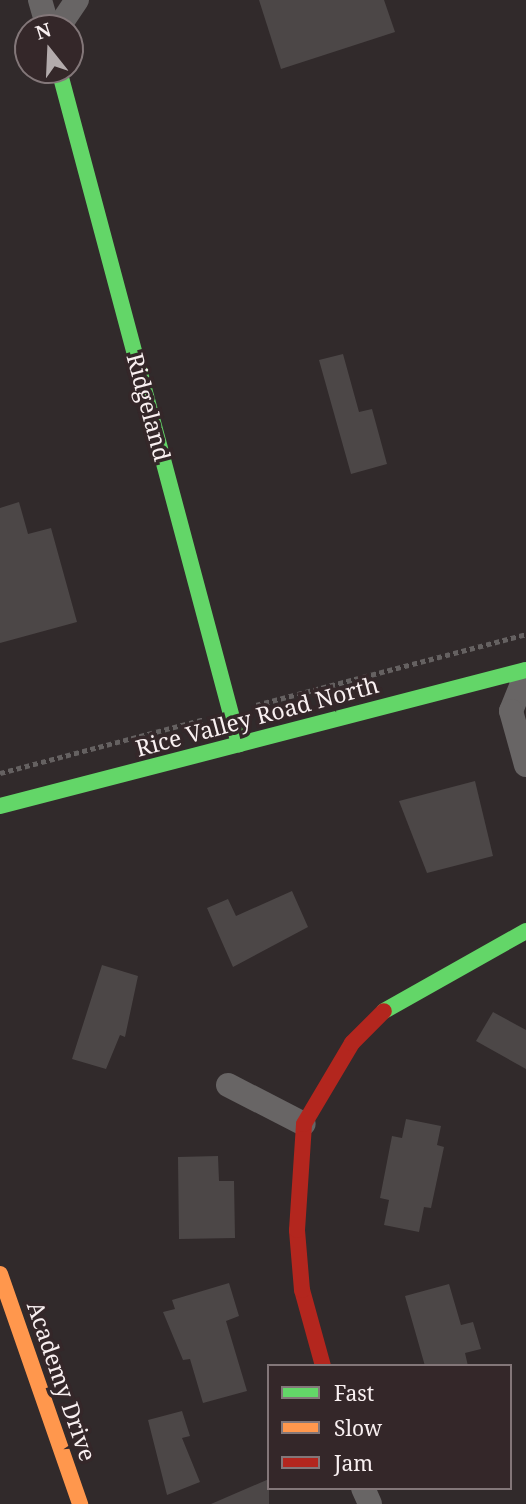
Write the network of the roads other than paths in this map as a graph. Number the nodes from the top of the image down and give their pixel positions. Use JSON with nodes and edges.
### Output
{"nodes":[{"id":1,"x":63,"y":84,"type":"edge"},
{"id":2,"x":526,"y":672,"type":"edge"},
{"id":3,"x":239,"y":744,"type":"junction"},
{"id":4,"x":526,"y":765,"type":"edge"},
{"id":5,"x":0,"y":806,"type":"edge"},
{"id":6,"x":526,"y":931,"type":"edge"},
{"id":7,"x":228,"y":1084,"type":"dead end"},
{"id":8,"x":304,"y":1124,"type":"junction"},
{"id":9,"x":0,"y":1274,"type":"edge"},
{"id":10,"x":322,"y":1364,"type":"edge"},
{"id":11,"x":80,"y":1504,"type":"edge"}],
"edges":[{"from":1,"to":3,"type":"street","name":"Ridgeland"},
{"from":2,"to":3,"type":"street","name":"Rice Valley Road North"},
{"from":2,"to":4,"type":"street"},
{"from":3,"to":5,"type":"street","name":"Rice Valley Road North"},
{"from":6,"to":8,"type":"street"},
{"from":7,"to":8,"type":"street"},
{"from":8,"to":10,"type":"street"},
{"from":9,"to":11,"type":"street","name":"Academy Drive"}]}
